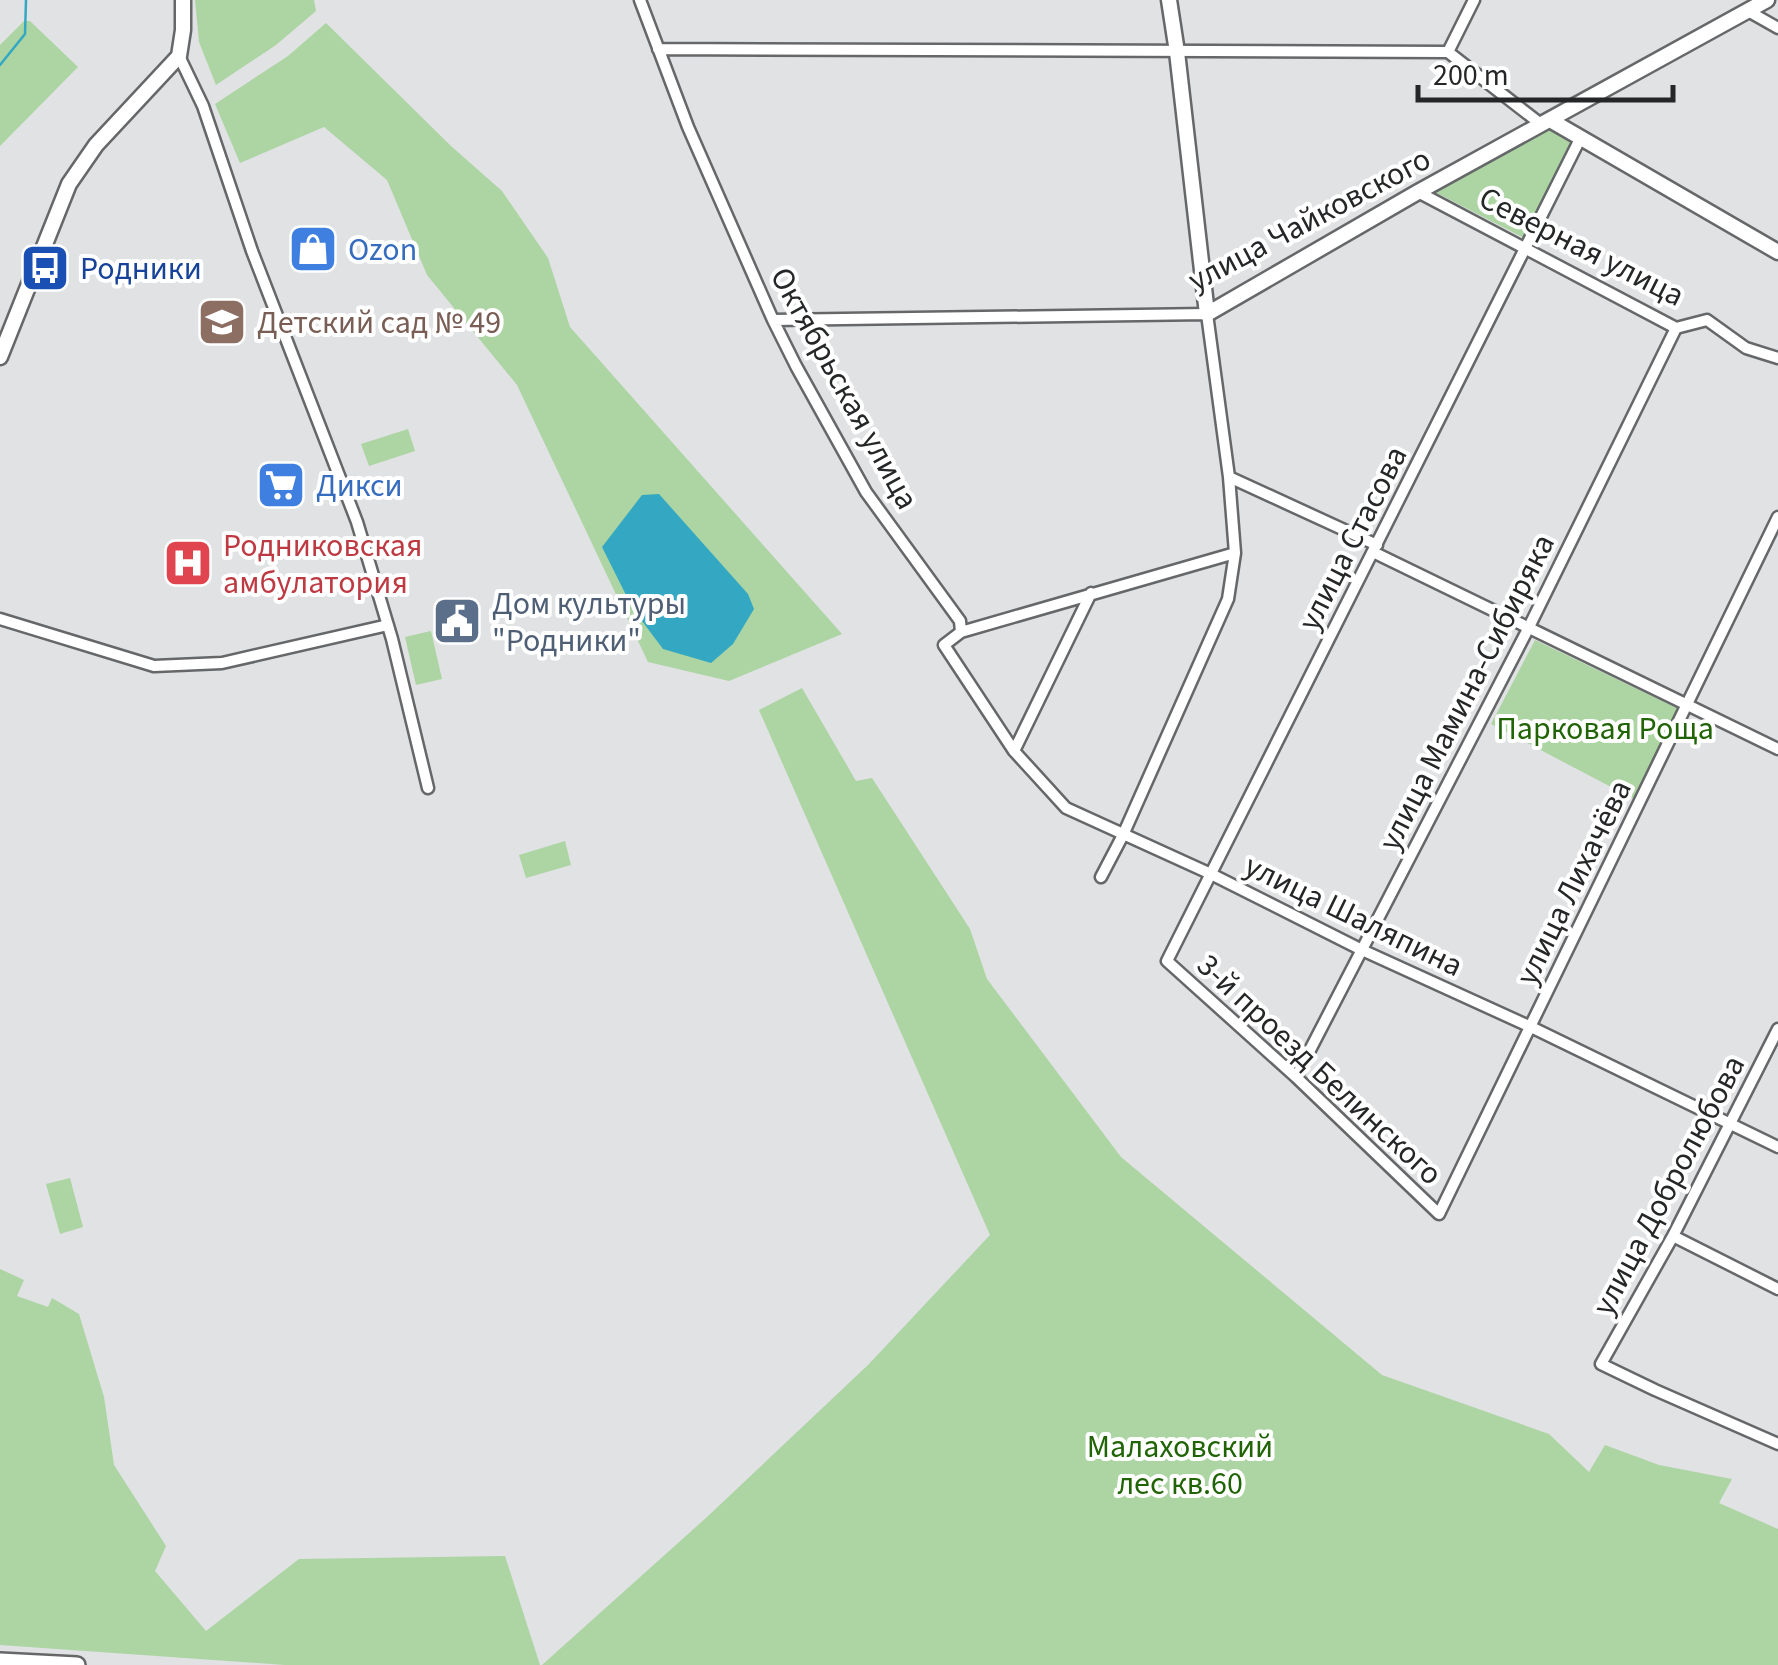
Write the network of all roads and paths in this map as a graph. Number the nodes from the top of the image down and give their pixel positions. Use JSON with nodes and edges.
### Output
{"nodes":[{"id":1,"x":182,"y":0,"type":"edge"},
{"id":2,"x":640,"y":0,"type":"edge"},
{"id":3,"x":1169,"y":0,"type":"edge"},
{"id":4,"x":1474,"y":0,"type":"edge"},
{"id":5,"x":1767,"y":0,"type":"edge"},
{"id":6,"x":1748,"y":11,"type":"junction"},
{"id":7,"x":1778,"y":28,"type":"edge"},
{"id":8,"x":658,"y":48,"type":"junction"},
{"id":9,"x":1177,"y":52,"type":"junction"},
{"id":10,"x":1448,"y":52,"type":"junction"},
{"id":11,"x":179,"y":56,"type":"junction"},
{"id":12,"x":1546,"y":122,"type":"junction"},
{"id":13,"x":1582,"y":137,"type":"junction"},
{"id":14,"x":1418,"y":192,"type":"junction"},
{"id":15,"x":1526,"y":247,"type":"junction"},
{"id":16,"x":1778,"y":252,"type":"edge"},
{"id":17,"x":1207,"y":314,"type":"junction"},
{"id":18,"x":773,"y":320,"type":"junction"},
{"id":19,"x":1676,"y":328,"type":"junction"},
{"id":20,"x":0,"y":356,"type":"edge"},
{"id":21,"x":1778,"y":358,"type":"edge"},
{"id":22,"x":1230,"y":477,"type":"junction"},
{"id":23,"x":1778,"y":517,"type":"edge"},
{"id":24,"x":1375,"y":548,"type":"junction"},
{"id":25,"x":1235,"y":553,"type":"junction"},
{"id":26,"x":1091,"y":593,"type":"junction"},
{"id":27,"x":0,"y":619,"type":"edge"},
{"id":28,"x":388,"y":625,"type":"junction"},
{"id":29,"x":1528,"y":630,"type":"junction"},
{"id":30,"x":961,"y":632,"type":"junction"},
{"id":31,"x":1686,"y":704,"type":"junction"},
{"id":32,"x":1778,"y":750,"type":"edge"},
{"id":33,"x":1014,"y":751,"type":"junction"},
{"id":34,"x":428,"y":788,"type":"dead end"},
{"id":35,"x":1122,"y":836,"type":"junction"},
{"id":36,"x":1211,"y":874,"type":"junction"},
{"id":37,"x":1102,"y":877,"type":"dead end"},
{"id":38,"x":1362,"y":950,"type":"junction"},
{"id":39,"x":1167,"y":961,"type":"joint"},
{"id":40,"x":1532,"y":1027,"type":"junction"},
{"id":41,"x":1778,"y":1030,"type":"edge"},
{"id":42,"x":1296,"y":1077,"type":"junction"},
{"id":43,"x":1731,"y":1124,"type":"junction"},
{"id":44,"x":1778,"y":1147,"type":"edge"},
{"id":45,"x":1439,"y":1214,"type":"joint"},
{"id":46,"x":1673,"y":1236,"type":"junction"},
{"id":47,"x":1778,"y":1289,"type":"edge"},
{"id":48,"x":1778,"y":1444,"type":"edge"},
{"id":49,"x":0,"y":1661,"type":"edge"},
{"id":50,"x":77,"y":1665,"type":"edge"}],
"edges":[{"from":1,"to":11,"type":"street"},
{"from":2,"to":8,"type":"street","name":"Октябрьская улица"},
{"from":3,"to":9,"type":"street"},
{"from":4,"to":10,"type":"street"},
{"from":5,"to":6,"type":"street","name":"улица Чайковского"},
{"from":6,"to":7,"type":"street"},
{"from":6,"to":12,"type":"street","name":"улица Чайковского"},
{"from":8,"to":9,"type":"street"},
{"from":8,"to":18,"type":"street","name":"Октябрьская улица"},
{"from":9,"to":10,"type":"street"},
{"from":9,"to":17,"type":"street"},
{"from":10,"to":12,"type":"street"},
{"from":11,"to":20,"type":"street"},
{"from":11,"to":28,"type":"street"},
{"from":12,"to":13,"type":"street"},
{"from":12,"to":14,"type":"street","name":"улица Чайковского"},
{"from":13,"to":15,"type":"street","name":"улица Стасова"},
{"from":13,"to":16,"type":"street"},
{"from":14,"to":15,"type":"street","name":"Северная улица"},
{"from":14,"to":17,"type":"street","name":"улица Чайковского"},
{"from":15,"to":19,"type":"street","name":"Северная улица"},
{"from":15,"to":24,"type":"street","name":"улица Стасова"},
{"from":17,"to":18,"type":"street","name":"улица Чайковского"},
{"from":17,"to":22,"type":"street"},
{"from":18,"to":30,"type":"street","name":"Октябрьская улица"},
{"from":19,"to":21,"type":"street","name":"Северная улица"},
{"from":19,"to":29,"type":"street","name":"улица Мамина-Сибиряка"},
{"from":22,"to":24,"type":"street"},
{"from":22,"to":25,"type":"street"},
{"from":23,"to":31,"type":"street","name":"улица Лихачёва"},
{"from":24,"to":29,"type":"street"},
{"from":24,"to":36,"type":"street","name":"улица Стасова"},
{"from":25,"to":26,"type":"street"},
{"from":25,"to":35,"type":"street"},
{"from":26,"to":30,"type":"street"},
{"from":26,"to":33,"type":"street"},
{"from":27,"to":28,"type":"street"},
{"from":28,"to":34,"type":"street"},
{"from":29,"to":31,"type":"street"},
{"from":29,"to":38,"type":"street","name":"улица Мамина-Сибиряка"},
{"from":30,"to":33,"type":"street"},
{"from":31,"to":32,"type":"street"},
{"from":31,"to":40,"type":"street","name":"улица Лихачёва"},
{"from":33,"to":35,"type":"street"},
{"from":35,"to":36,"type":"street","name":"улица Шаляпина"},
{"from":35,"to":37,"type":"street"},
{"from":36,"to":38,"type":"street","name":"улица Шаляпина"},
{"from":36,"to":39,"type":"street","name":"улица Стасова"},
{"from":38,"to":40,"type":"street","name":"улица Шаляпина"},
{"from":38,"to":42,"type":"street","name":"улица Мамина-Сибиряка"},
{"from":39,"to":42,"type":"street","name":"3-й проезд Белинского"},
{"from":40,"to":43,"type":"street","name":"улица Шаляпина"},
{"from":40,"to":45,"type":"street","name":"улица Лихачёва"},
{"from":41,"to":43,"type":"street","name":"улица Добролюбова"},
{"from":42,"to":45,"type":"street","name":"3-й проезд Белинского"},
{"from":43,"to":44,"type":"street","name":"улица Шаляпина"},
{"from":43,"to":46,"type":"street","name":"улица Добролюбова"},
{"from":46,"to":47,"type":"street"},
{"from":46,"to":48,"type":"street","name":"улица Добролюбова"},
{"from":49,"to":50,"type":"main road"}]}
